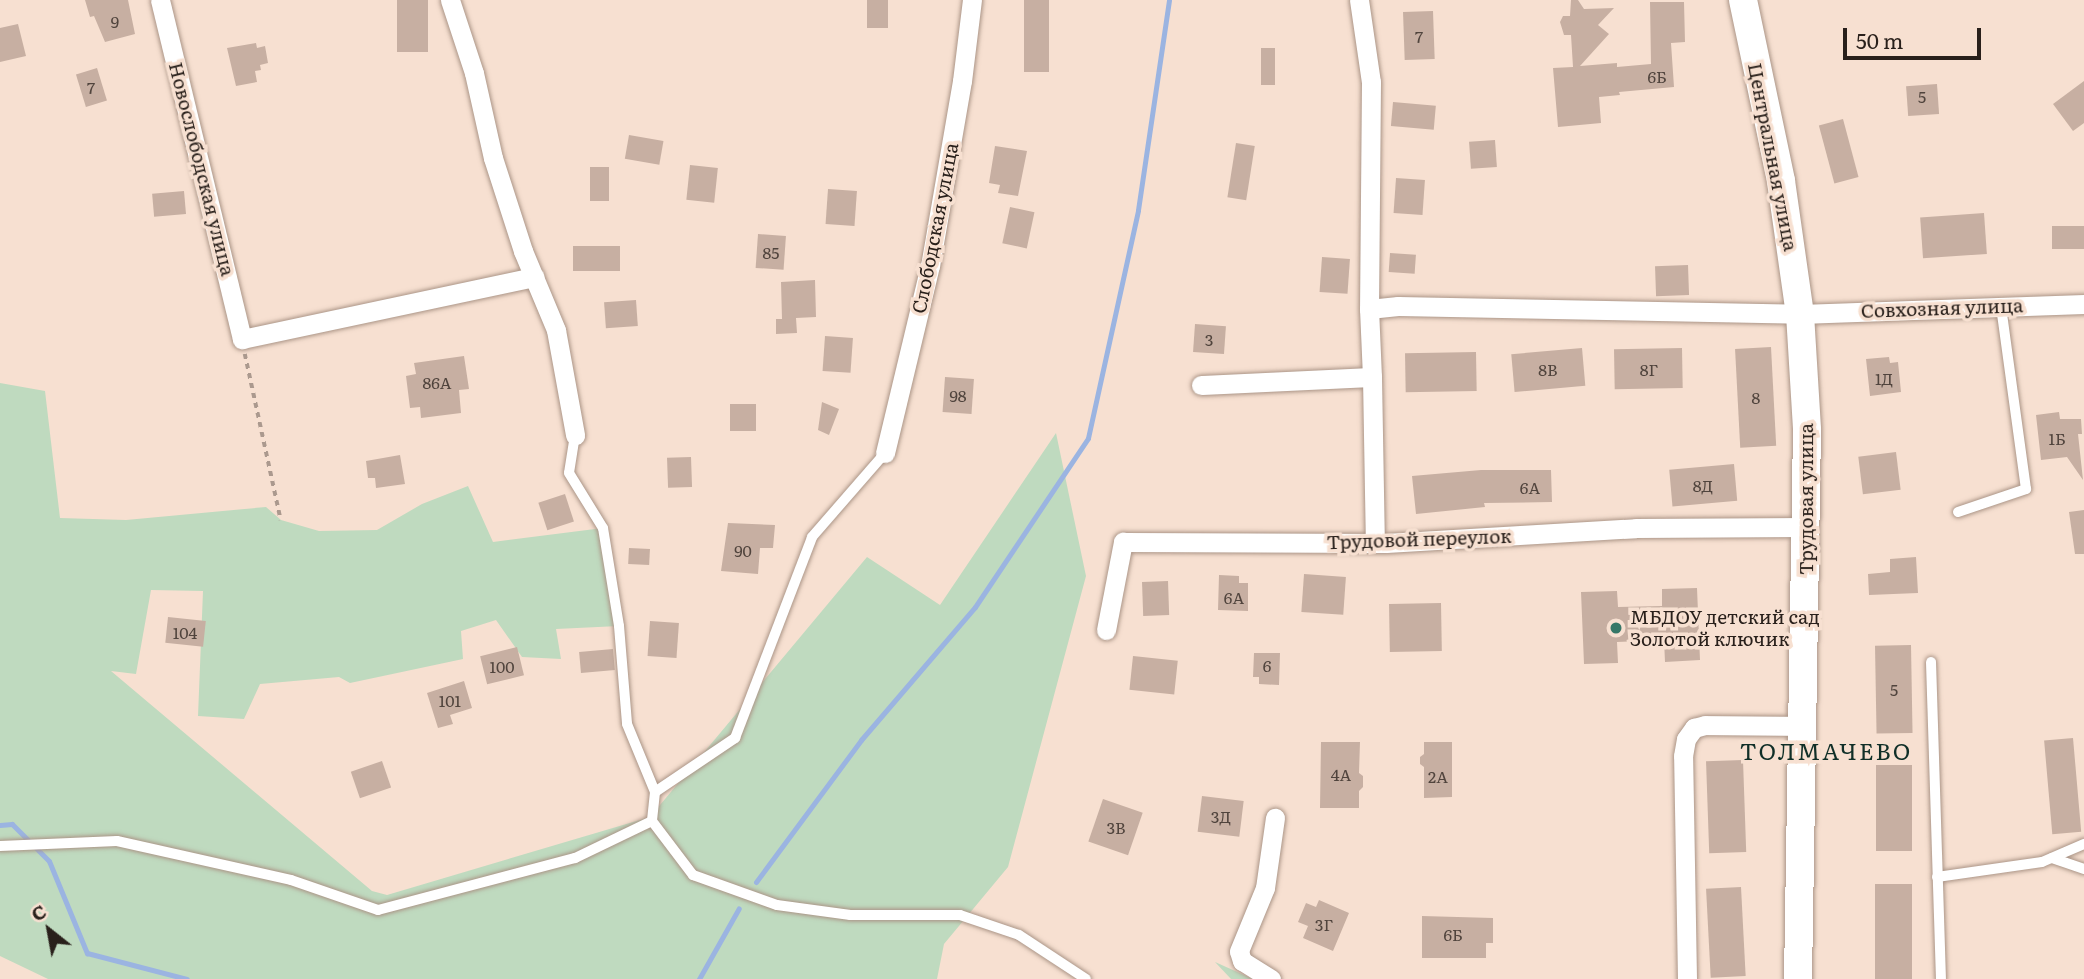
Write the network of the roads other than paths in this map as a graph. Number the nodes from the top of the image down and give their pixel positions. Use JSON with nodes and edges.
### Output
{"nodes":[{"id":1,"x":160,"y":0,"type":"edge"},
{"id":2,"x":450,"y":0,"type":"edge"},
{"id":3,"x":972,"y":0,"type":"edge"},
{"id":4,"x":1359,"y":0,"type":"edge"},
{"id":5,"x":1743,"y":0,"type":"edge"},
{"id":6,"x":534,"y":277,"type":"junction"},
{"id":7,"x":2084,"y":304,"type":"edge"},
{"id":8,"x":2001,"y":306,"type":"junction"},
{"id":9,"x":1369,"y":309,"type":"junction"},
{"id":10,"x":1800,"y":314,"type":"junction"},
{"id":11,"x":1372,"y":377,"type":"junction"},
{"id":12,"x":1201,"y":386,"type":"dead end"},
{"id":13,"x":575,"y":435,"type":"joint"},
{"id":14,"x":885,"y":453,"type":"joint"},
{"id":15,"x":1958,"y":512,"type":"dead end"},
{"id":16,"x":1806,"y":527,"type":"junction"},
{"id":17,"x":1375,"y":543,"type":"junction"},
{"id":18,"x":1106,"y":630,"type":"dead end"},
{"id":19,"x":1931,"y":662,"type":"dead end"},
{"id":20,"x":1801,"y":726,"type":"junction"},
{"id":21,"x":654,"y":792,"type":"junction"},
{"id":22,"x":1275,"y":818,"type":"dead end"},
{"id":23,"x":652,"y":821,"type":"junction"},
{"id":24,"x":2084,"y":844,"type":"edge"},
{"id":25,"x":0,"y":846,"type":"edge"},
{"id":26,"x":2052,"y":858,"type":"junction"},
{"id":27,"x":2084,"y":869,"type":"edge"},
{"id":28,"x":1937,"y":877,"type":"junction"},
{"id":29,"x":1086,"y":979,"type":"edge"},
{"id":30,"x":1271,"y":979,"type":"edge"},
{"id":31,"x":1687,"y":979,"type":"edge"},
{"id":32,"x":1798,"y":979,"type":"edge"},
{"id":33,"x":1941,"y":979,"type":"edge"}],
"edges":[{"from":1,"to":6,"type":"street","name":"Новослободская улица"},
{"from":2,"to":6,"type":"street"},
{"from":3,"to":14,"type":"street","name":"Слободская улица"},
{"from":4,"to":9,"type":"street"},
{"from":5,"to":10,"type":"street","name":"Центральная улица"},
{"from":6,"to":13,"type":"street"},
{"from":7,"to":8,"type":"street","name":"Совхозная улица"},
{"from":8,"to":10,"type":"street","name":"Совхозная улица"},
{"from":8,"to":15,"type":"lane"},
{"from":9,"to":10,"type":"street"},
{"from":9,"to":11,"type":"street"},
{"from":10,"to":16,"type":"street","name":"Трудовая улица"},
{"from":11,"to":12,"type":"street"},
{"from":11,"to":17,"type":"street"},
{"from":13,"to":21,"type":"lane"},
{"from":14,"to":21,"type":"lane"},
{"from":16,"to":17,"type":"street","name":"Трудовой переулок"},
{"from":16,"to":20,"type":"street","name":"Трудовая улица"},
{"from":17,"to":18,"type":"street","name":"Трудовой переулок"},
{"from":19,"to":28,"type":"lane"},
{"from":20,"to":31,"type":"street"},
{"from":20,"to":32,"type":"street","name":"Трудовая улица"},
{"from":21,"to":23,"type":"lane"},
{"from":22,"to":30,"type":"street"},
{"from":23,"to":25,"type":"lane"},
{"from":23,"to":29,"type":"lane"},
{"from":24,"to":26,"type":"lane"},
{"from":26,"to":27,"type":"lane"},
{"from":26,"to":28,"type":"lane"},
{"from":28,"to":33,"type":"lane"}]}
